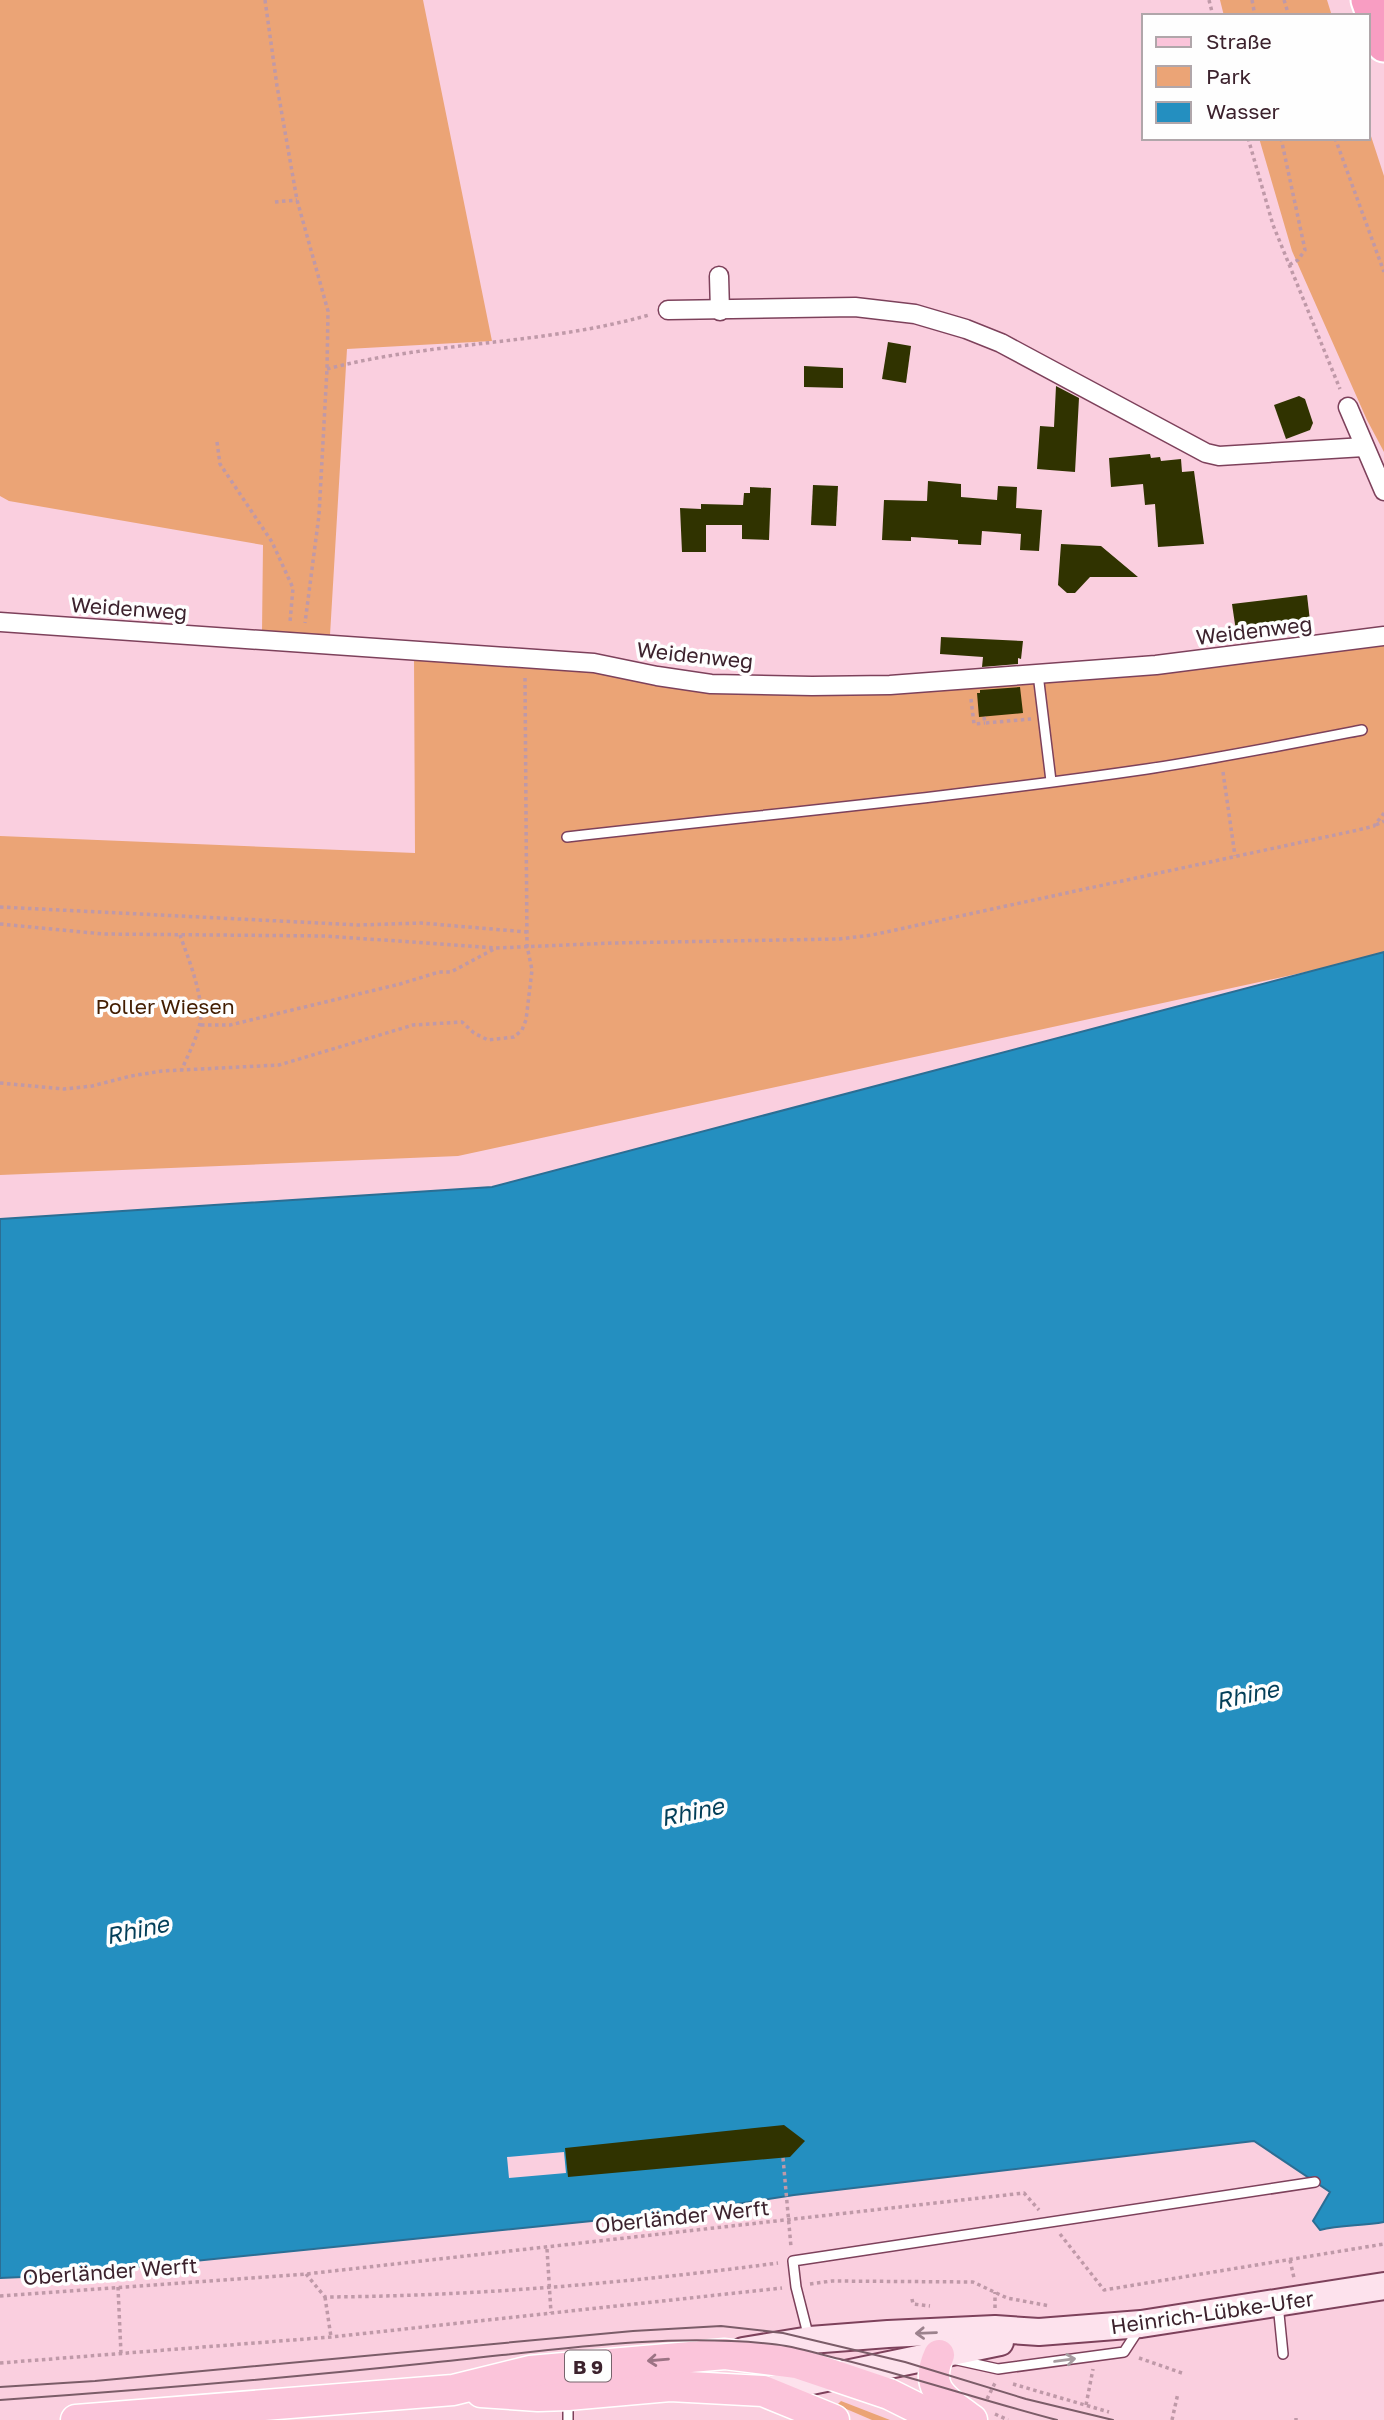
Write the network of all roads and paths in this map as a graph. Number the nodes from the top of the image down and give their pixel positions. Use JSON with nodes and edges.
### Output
{"nodes":[{"id":1,"x":265,"y":0,"type":"edge"},
{"id":2,"x":1368,"y":0,"type":"edge"},
{"id":3,"x":1384,"y":45,"type":"edge"},
{"id":4,"x":1249,"y":140,"type":"edge"},
{"id":5,"x":1281,"y":140,"type":"edge"},
{"id":6,"x":1336,"y":140,"type":"edge"},
{"id":7,"x":298,"y":200,"type":"junction"},
{"id":8,"x":275,"y":202,"type":"dead end"},
{"id":9,"x":1289,"y":265,"type":"junction"},
{"id":10,"x":1384,"y":272,"type":"edge"},
{"id":11,"x":719,"y":276,"type":"dead end"},
{"id":12,"x":668,"y":310,"type":"joint"},
{"id":13,"x":720,"y":311,"type":"junction"},
{"id":14,"x":327,"y":369,"type":"junction"},
{"id":15,"x":1348,"y":407,"type":"joint"},
{"id":16,"x":216,"y":442,"type":"dead end"},
{"id":17,"x":1364,"y":447,"type":"junction"},
{"id":18,"x":1384,"y":491,"type":"edge"},
{"id":19,"x":0,"y":622,"type":"edge"},
{"id":20,"x":1384,"y":636,"type":"edge"},
{"id":21,"x":295,"y":642,"type":"junction"},
{"id":22,"x":525,"y":660,"type":"junction"},
{"id":23,"x":1038,"y":674,"type":"junction"},
{"id":24,"x":977,"y":698,"type":"dead end"},
{"id":25,"x":984,"y":717,"type":"dead end"},
{"id":26,"x":1044,"y":718,"type":"junction"},
{"id":27,"x":985,"y":723,"type":"junction"},
{"id":28,"x":1362,"y":730,"type":"dead end"},
{"id":29,"x":1221,"y":757,"type":"junction"},
{"id":30,"x":1051,"y":781,"type":"junction"},
{"id":31,"x":1384,"y":813,"type":"edge"},
{"id":32,"x":1384,"y":821,"type":"edge"},
{"id":33,"x":1374,"y":826,"type":"junction"},
{"id":34,"x":567,"y":837,"type":"dead end"},
{"id":35,"x":1235,"y":856,"type":"junction"},
{"id":36,"x":0,"y":907,"type":"edge"},
{"id":37,"x":0,"y":924,"type":"edge"},
{"id":38,"x":527,"y":932,"type":"junction"},
{"id":39,"x":180,"y":935,"type":"junction"},
{"id":40,"x":527,"y":946,"type":"junction"},
{"id":41,"x":496,"y":948,"type":"junction"},
{"id":42,"x":201,"y":1025,"type":"junction"},
{"id":43,"x":181,"y":1070,"type":"junction"},
{"id":44,"x":0,"y":1083,"type":"edge"},
{"id":45,"x":783,"y":2158,"type":"dead end"},
{"id":46,"x":1315,"y":2182,"type":"dead end"},
{"id":47,"x":1050,"y":2221,"type":"junction"},
{"id":48,"x":790,"y":2222,"type":"junction"},
{"id":49,"x":1384,"y":2244,"type":"edge"},
{"id":50,"x":791,"y":2247,"type":"dead end"},
{"id":51,"x":547,"y":2249,"type":"junction"},
{"id":52,"x":1290,"y":2260,"type":"junction"},
{"id":53,"x":793,"y":2261,"type":"junction"},
{"id":54,"x":306,"y":2274,"type":"junction"},
{"id":55,"x":1294,"y":2278,"type":"dead end"},
{"id":56,"x":118,"y":2287,"type":"junction"},
{"id":57,"x":550,"y":2287,"type":"junction"},
{"id":58,"x":796,"y":2287,"type":"junction"},
{"id":59,"x":1384,"y":2287,"type":"edge"},
{"id":60,"x":995,"y":2292,"type":"dead end"},
{"id":61,"x":0,"y":2296,"type":"edge"},
{"id":62,"x":325,"y":2297,"type":"junction"},
{"id":63,"x":1279,"y":2304,"type":"junction"},
{"id":64,"x":551,"y":2314,"type":"junction"},
{"id":65,"x":1141,"y":2324,"type":"junction"},
{"id":66,"x":1039,"y":2332,"type":"junction"},
{"id":67,"x":331,"y":2337,"type":"junction"},
{"id":68,"x":810,"y":2340,"type":"junction"},
{"id":69,"x":121,"y":2354,"type":"junction"},
{"id":70,"x":726,"y":2354,"type":"junction"},
{"id":71,"x":1283,"y":2354,"type":"dead end"},
{"id":72,"x":939,"y":2355,"type":"junction"},
{"id":73,"x":1137,"y":2358,"type":"dead end"},
{"id":74,"x":0,"y":2363,"type":"edge"},
{"id":75,"x":1093,"y":2369,"type":"dead end"},
{"id":76,"x":1182,"y":2373,"type":"dead end"},
{"id":77,"x":837,"y":2377,"type":"junction"},
{"id":78,"x":997,"y":2379,"type":"dead end"},
{"id":79,"x":1010,"y":2383,"type":"dead end"},
{"id":80,"x":453,"y":2390,"type":"junction"},
{"id":81,"x":763,"y":2391,"type":"junction"},
{"id":82,"x":1178,"y":2393,"type":"dead end"},
{"id":83,"x":1086,"y":2405,"type":"junction"},
{"id":84,"x":568,"y":2408,"type":"edge"},
{"id":85,"x":979,"y":2411,"type":"edge"},
{"id":86,"x":1109,"y":2412,"type":"dead end"},
{"id":87,"x":76,"y":2420,"type":"edge"},
{"id":88,"x":834,"y":2420,"type":"edge"},
{"id":89,"x":942,"y":2420,"type":"edge"},
{"id":90,"x":1172,"y":2420,"type":"edge"}],
"edges":[{"from":1,"to":7,"type":"path"},
{"from":2,"to":3,"type":"highway"},
{"from":4,"to":9,"type":"path"},
{"from":5,"to":9,"type":"path"},
{"from":6,"to":10,"type":"path"},
{"from":7,"to":8,"type":"path"},
{"from":7,"to":14,"type":"path"},
{"from":9,"to":15,"type":"path"},
{"from":11,"to":13,"type":"street"},
{"from":12,"to":13,"type":"street"},
{"from":12,"to":14,"type":"path"},
{"from":13,"to":17,"type":"street"},
{"from":14,"to":21,"type":"path"},
{"from":15,"to":17,"type":"street"},
{"from":16,"to":21,"type":"path"},
{"from":17,"to":18,"type":"street"},
{"from":19,"to":21,"type":"street","name":"Weidenweg"},
{"from":20,"to":23,"type":"street","name":"Weidenweg"},
{"from":21,"to":22,"type":"street","name":"Weidenweg"},
{"from":22,"to":23,"type":"street","name":"Weidenweg"},
{"from":22,"to":38,"type":"path"},
{"from":23,"to":26,"type":"lane"},
{"from":24,"to":27,"type":"path"},
{"from":25,"to":27,"type":"path"},
{"from":26,"to":27,"type":"path"},
{"from":26,"to":30,"type":"lane"},
{"from":28,"to":29,"type":"lane"},
{"from":29,"to":30,"type":"lane"},
{"from":29,"to":35,"type":"path"},
{"from":30,"to":34,"type":"lane"},
{"from":31,"to":33,"type":"path"},
{"from":32,"to":33,"type":"path"},
{"from":33,"to":35,"type":"path"},
{"from":35,"to":40,"type":"path"},
{"from":36,"to":38,"type":"path"},
{"from":37,"to":39,"type":"path"},
{"from":38,"to":40,"type":"path"},
{"from":39,"to":41,"type":"path"},
{"from":39,"to":42,"type":"path"},
{"from":40,"to":41,"type":"path"},
{"from":40,"to":43,"type":"path"},
{"from":41,"to":42,"type":"path"},
{"from":42,"to":43,"type":"path"},
{"from":43,"to":44,"type":"path"},
{"from":45,"to":48,"type":"path"},
{"from":46,"to":47,"type":"lane"},
{"from":47,"to":48,"type":"path","name":"Oberländer Werft"},
{"from":47,"to":52,"type":"path","name":"Oberländer Werft"},
{"from":47,"to":53,"type":"lane"},
{"from":48,"to":50,"type":"path"},
{"from":48,"to":51,"type":"path","name":"Oberländer Werft"},
{"from":49,"to":52,"type":"path","name":"Oberländer Werft"},
{"from":51,"to":54,"type":"path","name":"Oberländer Werft"},
{"from":51,"to":57,"type":"path"},
{"from":52,"to":55,"type":"path"},
{"from":53,"to":57,"type":"path"},
{"from":53,"to":58,"type":"lane"},
{"from":54,"to":56,"type":"path","name":"Oberländer Werft"},
{"from":54,"to":62,"type":"path"},
{"from":56,"to":61,"type":"path","name":"Oberländer Werft"},
{"from":56,"to":69,"type":"path"},
{"from":57,"to":62,"type":"path"},
{"from":57,"to":64,"type":"path"},
{"from":58,"to":60,"type":"path"},
{"from":58,"to":64,"type":"path"},
{"from":58,"to":68,"type":"lane"},
{"from":59,"to":63,"type":"main road","name":"Heinrich-Lübke-Ufer"},
{"from":62,"to":67,"type":"path"},
{"from":63,"to":65,"type":"main road","name":"Heinrich-Lübke-Ufer"},
{"from":63,"to":71,"type":"lane"},
{"from":64,"to":67,"type":"path"},
{"from":65,"to":66,"type":"main road","name":"Heinrich-Lübke-Ufer"},
{"from":72,"to":65,"type":"lane","one_way":true},
{"from":66,"to":68,"type":"main road","name":"Heinrich-Lübke-Ufer","one_way":true},
{"from":66,"to":72,"type":"main road","name":"Heinrich-Lübke-Ufer"},
{"from":67,"to":69,"type":"path"},
{"from":68,"to":70,"type":"main road","name":"Heinrich-Lübke-Ufer"},
{"from":69,"to":74,"type":"path"},
{"from":70,"to":77,"type":"main road","number":"B 9"},
{"from":70,"to":80,"type":"main road","number":"B 9","one_way":true},
{"from":72,"to":77,"type":"main road","name":"Heinrich-Lübke-Ufer"},
{"from":72,"to":85,"type":"main road"},
{"from":73,"to":76,"type":"path"},
{"from":75,"to":83,"type":"path"},
{"from":77,"to":81,"type":"main road","name":"Heinrich-Lübke-Ufer"},
{"from":77,"to":89,"type":"main road","number":"B 9"},
{"from":78,"to":85,"type":"path"},
{"from":79,"to":83,"type":"path"},
{"from":80,"to":84,"type":"main road","number":"B 9"},
{"from":80,"to":87,"type":"main road","number":"B 9"},
{"from":81,"to":84,"type":"main road","number":"B 9"},
{"from":81,"to":88,"type":"main road","number":"B 9"},
{"from":82,"to":90,"type":"path"},
{"from":83,"to":86,"type":"path"}]}
